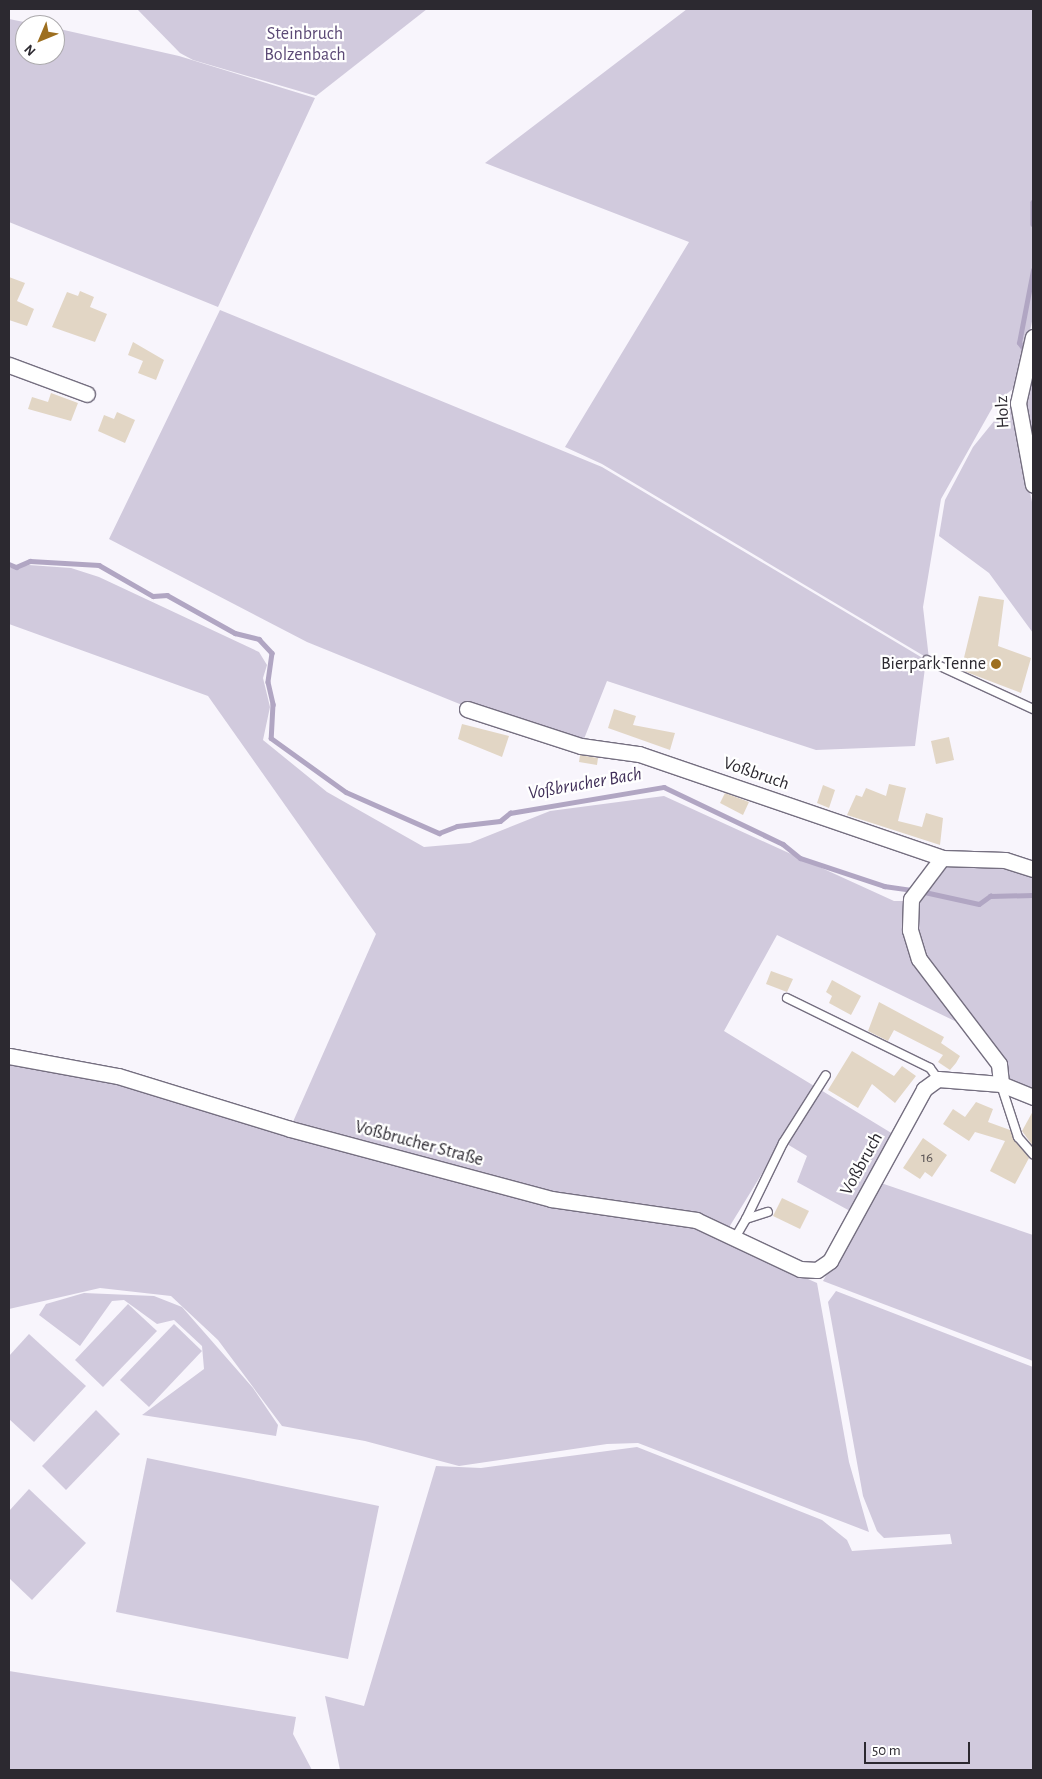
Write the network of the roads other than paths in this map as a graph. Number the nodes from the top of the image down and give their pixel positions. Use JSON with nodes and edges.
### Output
{"nodes":[{"id":1,"x":1032,"y":340,"type":"edge"},
{"id":2,"x":9,"y":365,"type":"edge"},
{"id":3,"x":87,"y":394,"type":"dead end"},
{"id":4,"x":1033,"y":485,"type":"edge"},
{"id":5,"x":927,"y":660,"type":"dead end"},
{"id":6,"x":467,"y":709,"type":"dead end"},
{"id":7,"x":1033,"y":709,"type":"edge"},
{"id":8,"x":942,"y":858,"type":"junction"},
{"id":9,"x":1033,"y":869,"type":"edge"},
{"id":10,"x":787,"y":998,"type":"dead end"},
{"id":11,"x":9,"y":1056,"type":"edge"},
{"id":12,"x":826,"y":1075,"type":"dead end"},
{"id":13,"x":938,"y":1079,"type":"junction"},
{"id":14,"x":1001,"y":1084,"type":"junction"},
{"id":15,"x":1033,"y":1097,"type":"edge"},
{"id":16,"x":1033,"y":1154,"type":"edge"},
{"id":17,"x":768,"y":1212,"type":"dead end"},
{"id":18,"x":746,"y":1218,"type":"junction"},
{"id":19,"x":735,"y":1238,"type":"junction"},
{"id":20,"x":817,"y":1270,"type":"joint"}],
"edges":[{"from":1,"to":4,"type":"street","name":"Holz"},
{"from":2,"to":3,"type":"street"},
{"from":5,"to":7,"type":"lane"},
{"from":6,"to":8,"type":"street","name":"Voßbruch"},
{"from":8,"to":9,"type":"street","name":"Voßbruch"},
{"from":8,"to":14,"type":"street"},
{"from":10,"to":13,"type":"lane"},
{"from":11,"to":19,"type":"street","name":"Voßbrucher Straße"},
{"from":12,"to":18,"type":"lane"},
{"from":13,"to":14,"type":"street"},
{"from":13,"to":20,"type":"street","name":"Voßbruch"},
{"from":14,"to":15,"type":"street"},
{"from":14,"to":16,"type":"lane"},
{"from":17,"to":18,"type":"lane"},
{"from":18,"to":19,"type":"lane"},
{"from":19,"to":20,"type":"street","name":"Voßbrucher Straße"}]}
